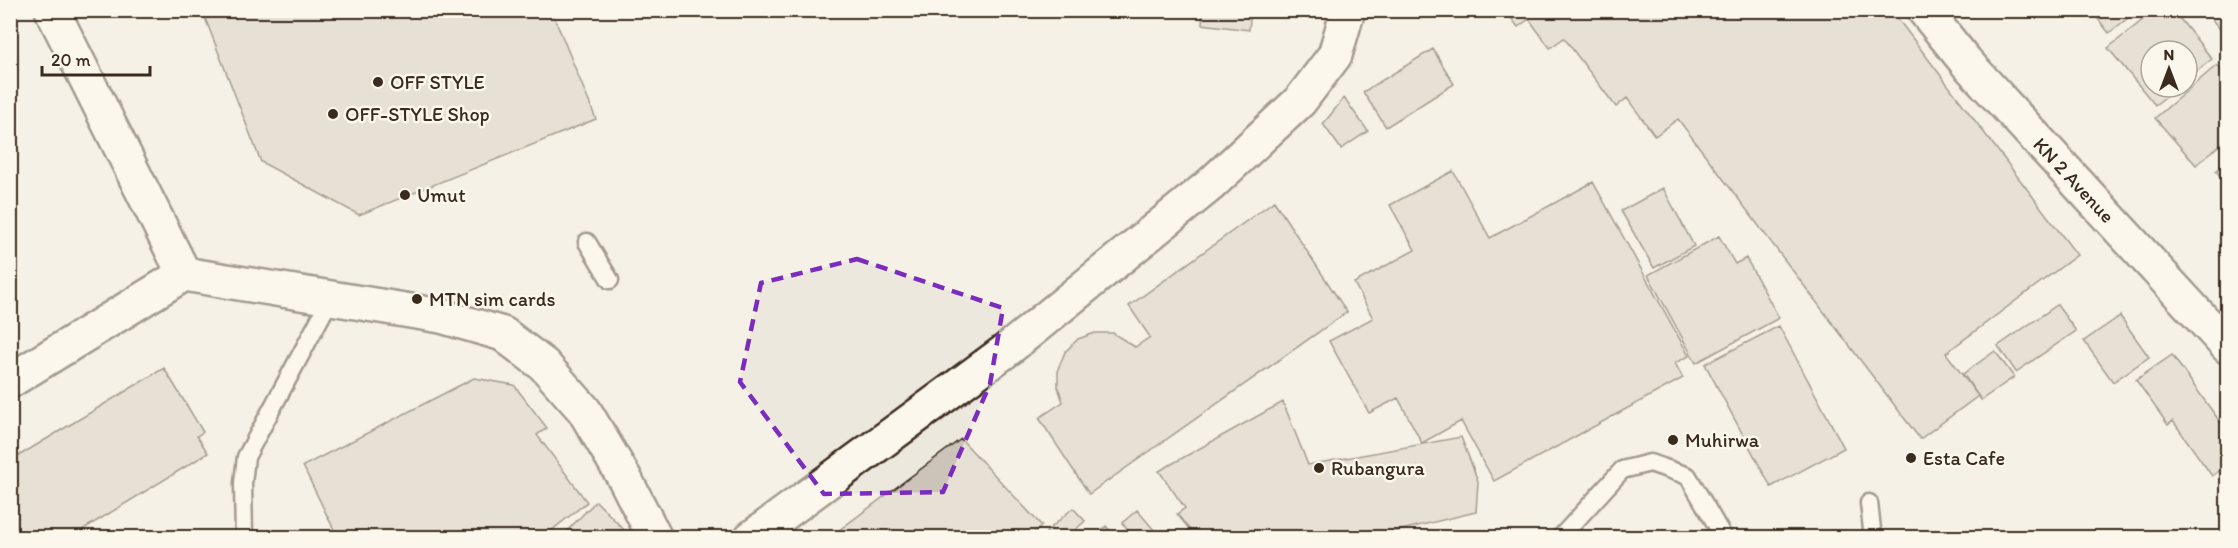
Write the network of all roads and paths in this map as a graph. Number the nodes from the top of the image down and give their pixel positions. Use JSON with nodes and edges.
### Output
{"nodes":[{"id":1,"x":52,"y":10,"type":"edge"},
{"id":2,"x":1348,"y":10,"type":"edge"},
{"id":3,"x":1924,"y":10,"type":"edge"},
{"id":4,"x":587,"y":242,"type":"dead end"},
{"id":5,"x":184,"y":274,"type":"junction"},
{"id":6,"x":610,"y":280,"type":"dead end"},
{"id":7,"x":331,"y":298,"type":"junction"},
{"id":8,"x":2228,"y":347,"type":"edge"},
{"id":9,"x":10,"y":381,"type":"edge"},
{"id":10,"x":1869,"y":503,"type":"dead end"},
{"id":11,"x":1567,"y":536,"type":"edge"},
{"id":12,"x":244,"y":537,"type":"edge"},
{"id":13,"x":655,"y":537,"type":"edge"},
{"id":14,"x":751,"y":537,"type":"edge"},
{"id":15,"x":1724,"y":537,"type":"edge"},
{"id":16,"x":1873,"y":537,"type":"edge"}],
"edges":[{"from":1,"to":5,"type":"street"},
{"from":2,"to":14,"type":"street"},
{"from":3,"to":8,"type":"street","name":"KN 2 Avenue"},
{"from":4,"to":6,"type":"lane"},
{"from":5,"to":7,"type":"street"},
{"from":5,"to":9,"type":"street"},
{"from":7,"to":12,"type":"lane"},
{"from":7,"to":13,"type":"street"},
{"from":10,"to":16,"type":"lane"},
{"from":11,"to":15,"type":"lane"}]}
